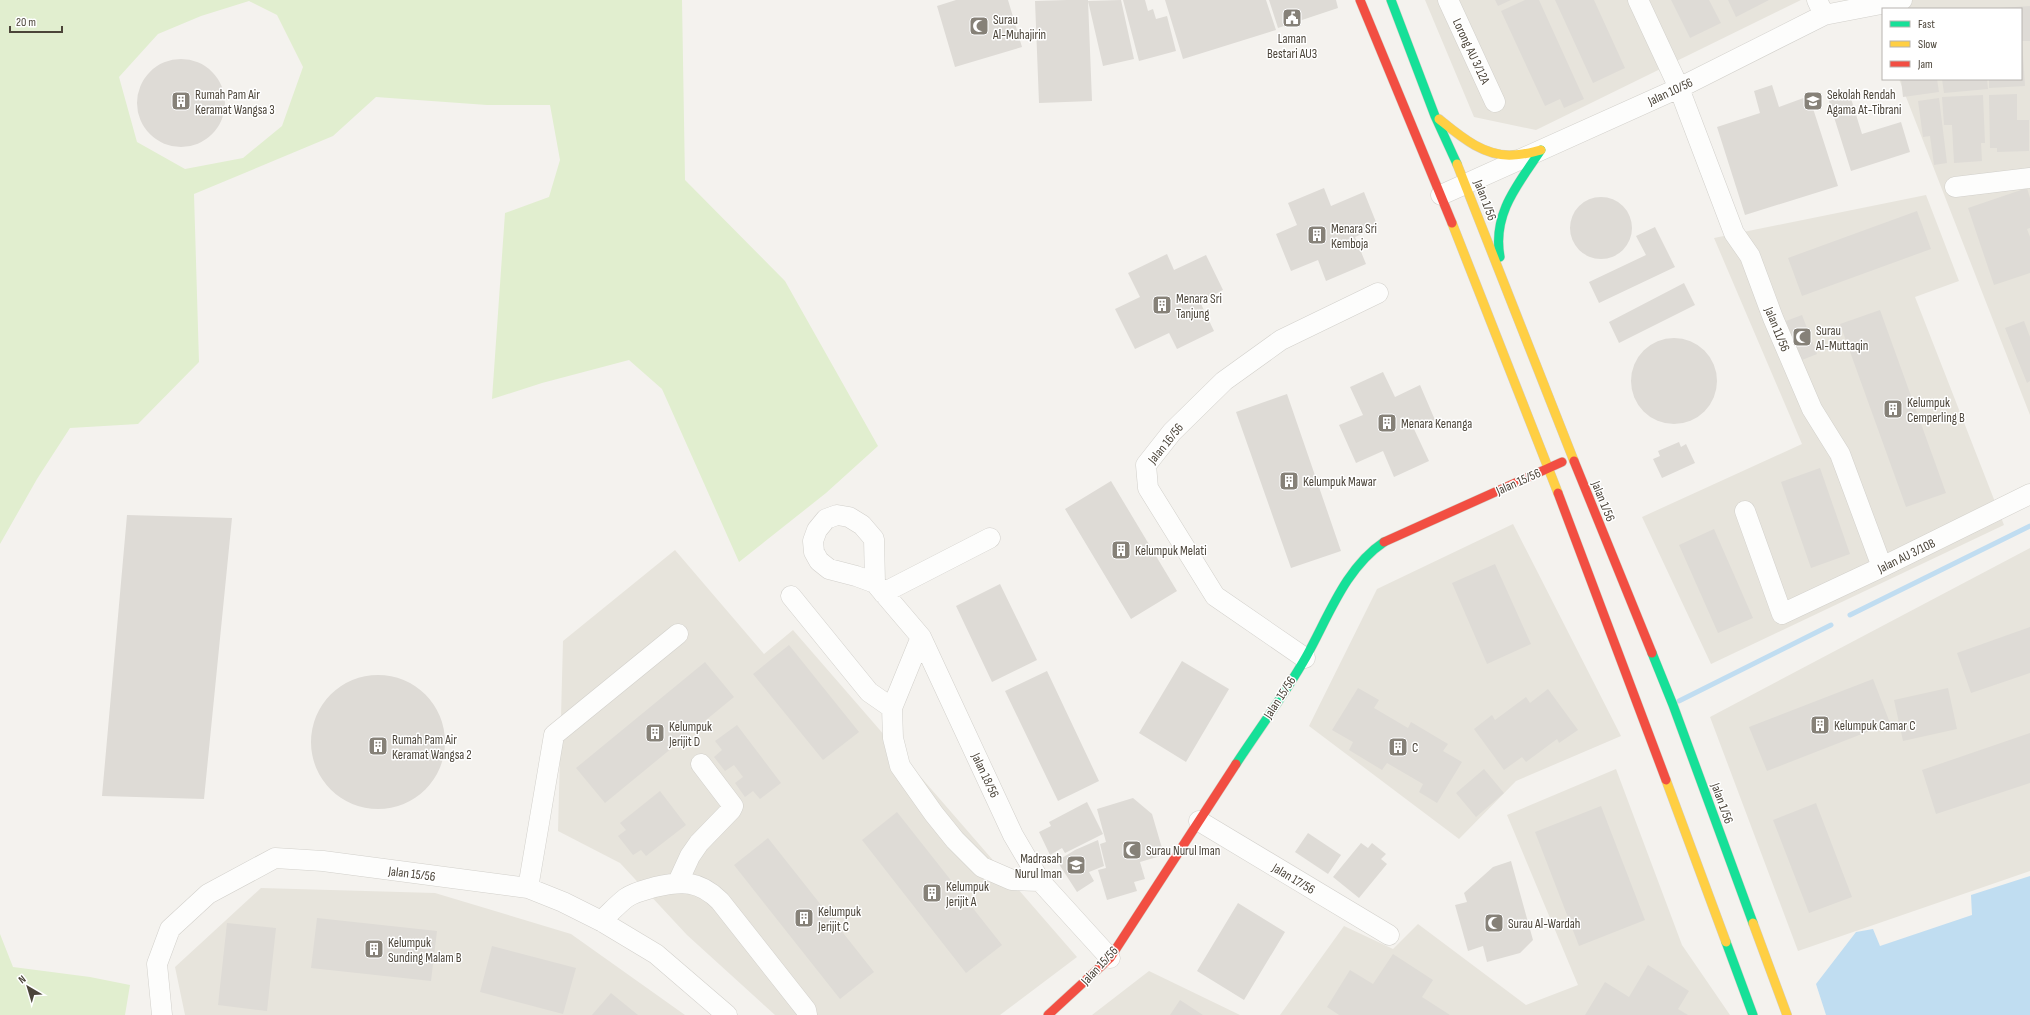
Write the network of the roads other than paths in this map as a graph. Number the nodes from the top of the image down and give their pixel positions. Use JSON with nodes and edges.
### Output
{"nodes":[{"id":1,"x":1360,"y":0,"type":"edge"},
{"id":2,"x":1391,"y":0,"type":"edge"},
{"id":3,"x":1448,"y":0,"type":"edge"},
{"id":4,"x":1638,"y":0,"type":"edge"},
{"id":5,"x":1902,"y":0,"type":"edge"},
{"id":6,"x":1821,"y":8,"type":"edge"},
{"id":7,"x":1679,"y":88,"type":"junction"},
{"id":8,"x":1495,"y":102,"type":"dead end"},
{"id":9,"x":1435,"y":116,"type":"junction"},
{"id":10,"x":1541,"y":150,"type":"junction"},
{"id":11,"x":2030,"y":178,"type":"edge"},
{"id":12,"x":1466,"y":183,"type":"junction"},
{"id":13,"x":1955,"y":187,"type":"dead end"},
{"id":14,"x":1441,"y":195,"type":"junction"},
{"id":15,"x":1502,"y":278,"type":"junction"},
{"id":16,"x":1378,"y":293,"type":"dead end"},
{"id":17,"x":1573,"y":458,"type":"junction"},
{"id":18,"x":1549,"y":467,"type":"junction"},
{"id":19,"x":2030,"y":494,"type":"edge"},
{"id":20,"x":1745,"y":511,"type":"dead end"},
{"id":21,"x":990,"y":538,"type":"dead end"},
{"id":22,"x":1882,"y":567,"type":"junction"},
{"id":23,"x":791,"y":596,"type":"dead end"},
{"id":24,"x":678,"y":634,"type":"dead end"},
{"id":25,"x":921,"y":637,"type":"junction"},
{"id":26,"x":1305,"y":658,"type":"junction"},
{"id":27,"x":892,"y":708,"type":"junction"},
{"id":28,"x":701,"y":764,"type":"dead end"},
{"id":29,"x":1199,"y":821,"type":"junction"},
{"id":30,"x":1040,"y":881,"type":"junction"},
{"id":31,"x":678,"y":882,"type":"junction"},
{"id":32,"x":528,"y":888,"type":"junction"},
{"id":33,"x":601,"y":921,"type":"junction"},
{"id":34,"x":1389,"y":935,"type":"dead end"},
{"id":35,"x":1110,"y":958,"type":"junction"},
{"id":36,"x":162,"y":1015,"type":"edge"},
{"id":37,"x":727,"y":1015,"type":"edge"},
{"id":38,"x":807,"y":1015,"type":"edge"},
{"id":39,"x":1048,"y":1015,"type":"edge"},
{"id":40,"x":1753,"y":1015,"type":"edge"},
{"id":41,"x":1787,"y":1015,"type":"edge"}],
"edges":[{"from":1,"to":14,"type":"main road"},
{"from":2,"to":9,"type":"main road","name":"Jalan 1/56"},
{"from":3,"to":8,"type":"street","name":"Lorong AU 3/12A"},
{"from":4,"to":7,"type":"street","name":"Jalan 11/56"},
{"from":5,"to":6,"type":"street","name":"Jalan 10/56"},
{"from":6,"to":7,"type":"street","name":"Jalan 10/56"},
{"from":7,"to":10,"type":"street","name":"Jalan 10/56"},
{"from":7,"to":22,"type":"street","name":"Jalan 11/56"},
{"from":9,"to":10,"type":"main road"},
{"from":9,"to":12,"type":"main road","name":"Jalan 1/56"},
{"from":10,"to":12,"type":"street","name":"Jalan 10/56"},
{"from":10,"to":15,"type":"main road"},
{"from":11,"to":13,"type":"street"},
{"from":12,"to":14,"type":"street","name":"Jalan 10/56"},
{"from":12,"to":15,"type":"main road","name":"Jalan 1/56"},
{"from":14,"to":18,"type":"main road"},
{"from":15,"to":17,"type":"main road","name":"Jalan 1/56"},
{"from":16,"to":26,"type":"street","name":"Jalan 16/56"},
{"from":17,"to":18,"type":"main road","name":"Jalan 15/56"},
{"from":17,"to":41,"type":"main road","name":"Jalan 1/56"},
{"from":18,"to":26,"type":"main road","name":"Jalan 15/56"},
{"from":18,"to":40,"type":"main road"},
{"from":19,"to":22,"type":"street","name":"Jalan AU 3/10B"},
{"from":20,"to":22,"type":"street","name":"Jalan AU 3/10B"},
{"from":21,"to":25,"type":"street","name":"Jalan 18/56"},
{"from":23,"to":27,"type":"street"},
{"from":24,"to":32,"type":"street"},
{"from":25,"to":27,"type":"street"},
{"from":25,"to":30,"type":"street","name":"Jalan 18/56"},
{"from":26,"to":29,"type":"main road","name":"Jalan 15/56"},
{"from":27,"to":30,"type":"street"},
{"from":28,"to":31,"type":"street"},
{"from":29,"to":34,"type":"street","name":"Jalan 17/56"},
{"from":29,"to":35,"type":"main road","name":"Jalan 15/56"},
{"from":30,"to":35,"type":"street","name":"Jalan 18/56"},
{"from":31,"to":33,"type":"street"},
{"from":31,"to":38,"type":"street"},
{"from":32,"to":33,"type":"street","name":"Jalan 15/56"},
{"from":32,"to":36,"type":"street","name":"Jalan 15/56"},
{"from":33,"to":37,"type":"street","name":"Jalan 15/56"},
{"from":35,"to":39,"type":"main road","name":"Jalan 15/56"}]}
